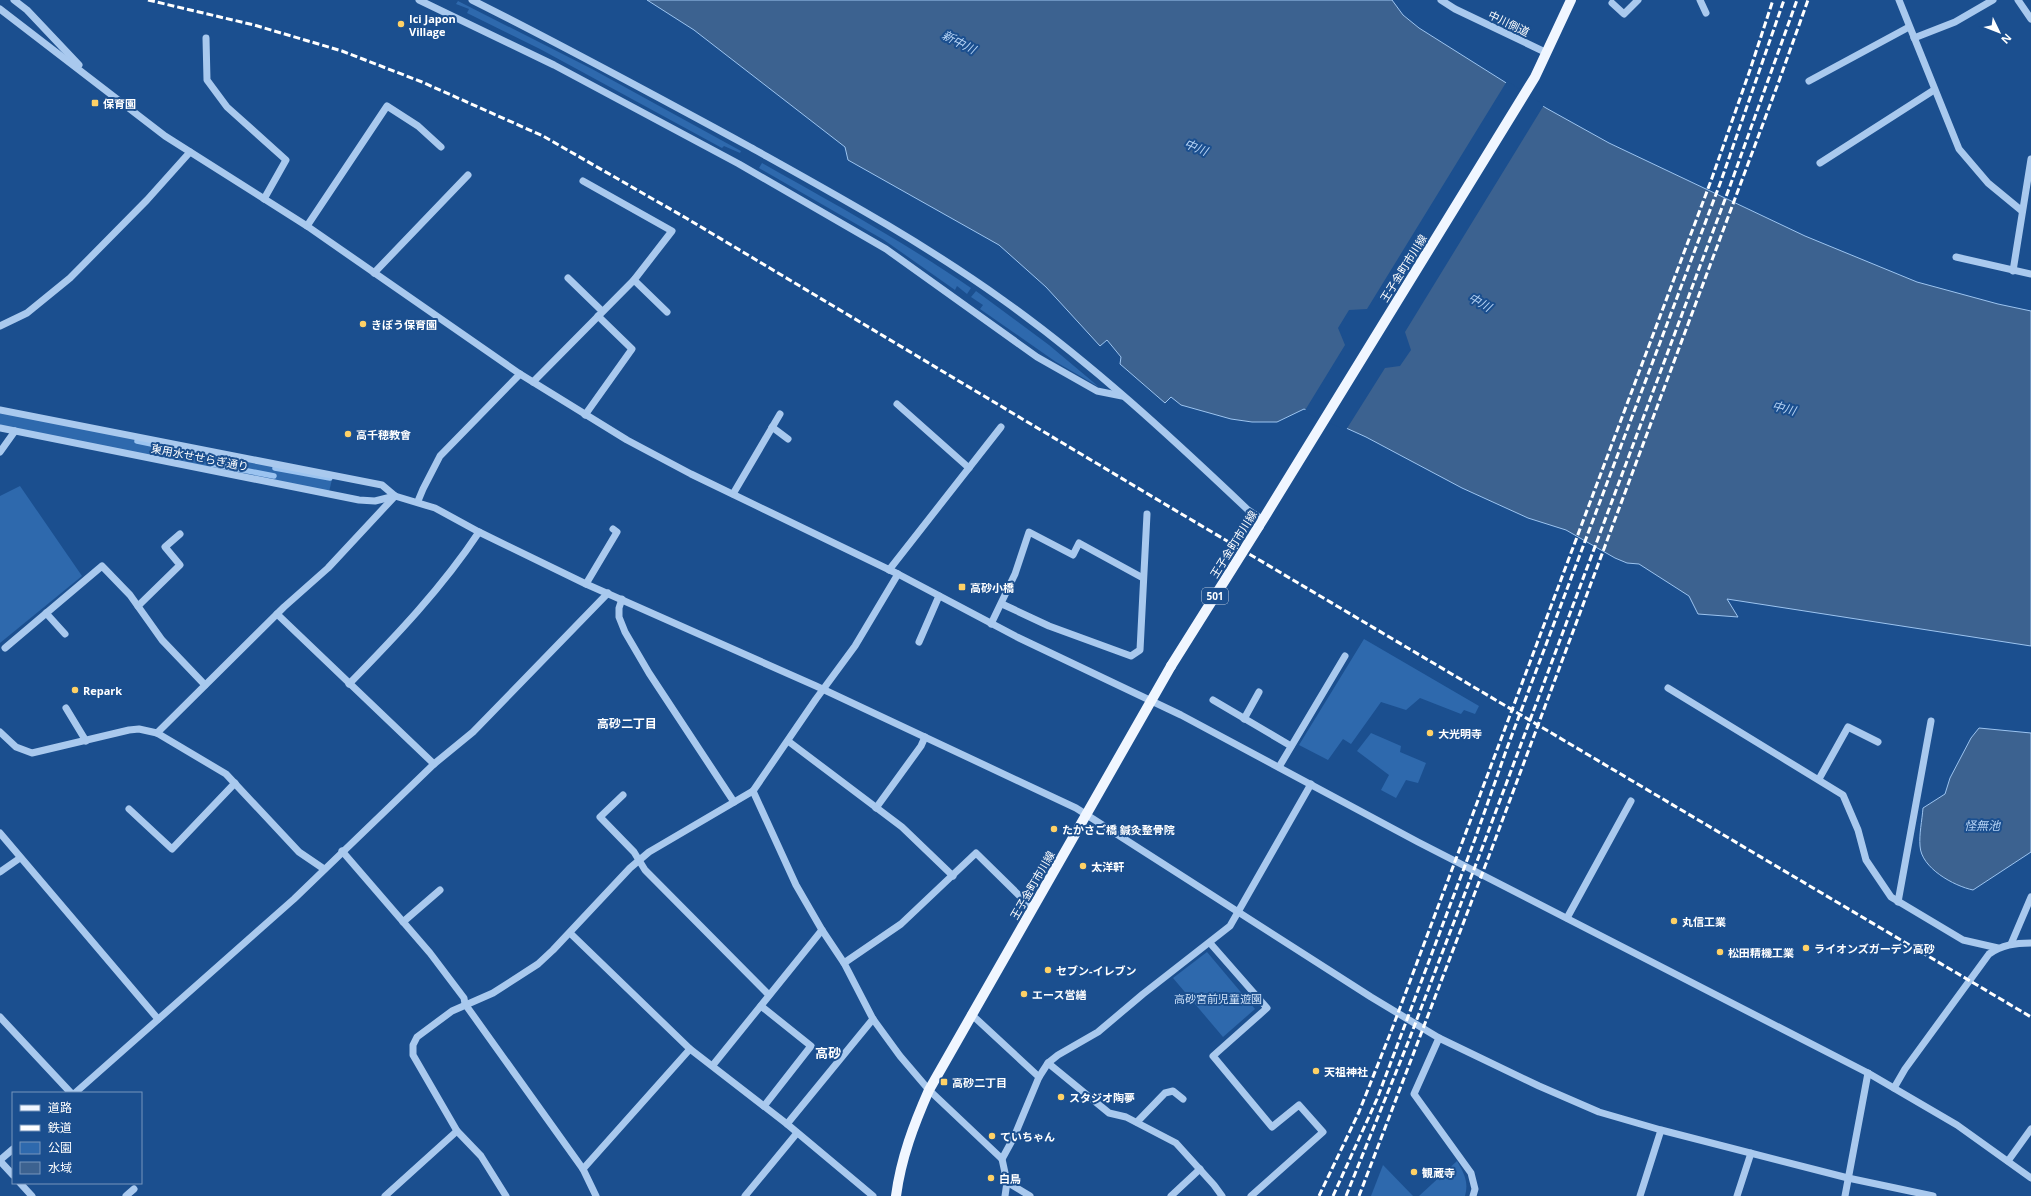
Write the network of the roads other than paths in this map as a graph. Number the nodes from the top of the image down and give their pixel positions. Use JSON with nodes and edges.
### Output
{"nodes":[{"id":1,"x":14,"y":0,"type":"edge"},
{"id":2,"x":419,"y":0,"type":"edge"},
{"id":3,"x":472,"y":0,"type":"edge"},
{"id":4,"x":1441,"y":0,"type":"edge"},
{"id":5,"x":1571,"y":0,"type":"edge"},
{"id":6,"x":1638,"y":0,"type":"edge"},
{"id":7,"x":1700,"y":0,"type":"edge"},
{"id":8,"x":1899,"y":0,"type":"edge"},
{"id":9,"x":1993,"y":0,"type":"edge"},
{"id":10,"x":2018,"y":0,"type":"edge"},
{"id":11,"x":1612,"y":3,"type":"dead end"},
{"id":12,"x":0,"y":9,"type":"edge"},
{"id":13,"x":1706,"y":13,"type":"dead end"},
{"id":14,"x":2031,"y":19,"type":"edge"},
{"id":15,"x":1909,"y":27,"type":"junction"},
{"id":16,"x":206,"y":38,"type":"dead end"},
{"id":17,"x":1914,"y":38,"type":"junction"},
{"id":18,"x":1547,"y":53,"type":"junction"},
{"id":19,"x":89,"y":77,"type":"junction"},
{"id":20,"x":1809,"y":81,"type":"dead end"},
{"id":21,"x":1934,"y":90,"type":"junction"},
{"id":22,"x":441,"y":147,"type":"dead end"},
{"id":23,"x":190,"y":152,"type":"junction"},
{"id":24,"x":2031,"y":159,"type":"edge"},
{"id":25,"x":1820,"y":163,"type":"dead end"},
{"id":26,"x":468,"y":175,"type":"dead end"},
{"id":27,"x":583,"y":181,"type":"dead end"},
{"id":28,"x":264,"y":199,"type":"junction"},
{"id":29,"x":2022,"y":211,"type":"junction"},
{"id":30,"x":307,"y":226,"type":"junction"},
{"id":31,"x":1956,"y":257,"type":"dead end"},
{"id":32,"x":2012,"y":271,"type":"junction"},
{"id":33,"x":374,"y":273,"type":"junction"},
{"id":34,"x":2031,"y":274,"type":"edge"},
{"id":35,"x":568,"y":278,"type":"dead end"},
{"id":36,"x":634,"y":280,"type":"junction"},
{"id":37,"x":667,"y":312,"type":"dead end"},
{"id":38,"x":600,"y":314,"type":"junction"},
{"id":39,"x":0,"y":326,"type":"edge"},
{"id":40,"x":520,"y":374,"type":"junction"},
{"id":41,"x":533,"y":382,"type":"junction"},
{"id":42,"x":1124,"y":396,"type":"junction"},
{"id":43,"x":897,"y":404,"type":"dead end"},
{"id":44,"x":0,"y":410,"type":"edge"},
{"id":45,"x":780,"y":414,"type":"dead end"},
{"id":46,"x":585,"y":415,"type":"junction"},
{"id":47,"x":772,"y":427,"type":"junction"},
{"id":48,"x":1001,"y":427,"type":"dead end"},
{"id":49,"x":0,"y":428,"type":"edge"},
{"id":50,"x":15,"y":431,"type":"junction"},
{"id":51,"x":788,"y":439,"type":"dead end"},
{"id":52,"x":0,"y":452,"type":"edge"},
{"id":53,"x":969,"y":468,"type":"junction"},
{"id":54,"x":733,"y":494,"type":"junction"},
{"id":55,"x":395,"y":496,"type":"junction"},
{"id":56,"x":418,"y":502,"type":"junction"},
{"id":57,"x":1147,"y":514,"type":"dead end"},
{"id":58,"x":1261,"y":523,"type":"junction"},
{"id":59,"x":613,"y":529,"type":"dead end"},
{"id":60,"x":479,"y":532,"type":"junction"},
{"id":61,"x":180,"y":534,"type":"dead end"},
{"id":62,"x":889,"y":570,"type":"junction"},
{"id":63,"x":898,"y":574,"type":"junction"},
{"id":64,"x":1143,"y":578,"type":"junction"},
{"id":65,"x":586,"y":584,"type":"junction"},
{"id":66,"x":608,"y":593,"type":"junction"},
{"id":67,"x":940,"y":596,"type":"junction"},
{"id":68,"x":622,"y":599,"type":"junction"},
{"id":69,"x":1002,"y":604,"type":"junction"},
{"id":70,"x":138,"y":606,"type":"junction"},
{"id":71,"x":46,"y":613,"type":"junction"},
{"id":72,"x":277,"y":614,"type":"junction"},
{"id":73,"x":991,"y":624,"type":"junction"},
{"id":74,"x":65,"y":634,"type":"dead end"},
{"id":75,"x":919,"y":642,"type":"dead end"},
{"id":76,"x":5,"y":648,"type":"dead end"},
{"id":77,"x":1345,"y":656,"type":"dead end"},
{"id":78,"x":349,"y":684,"type":"junction"},
{"id":79,"x":205,"y":685,"type":"junction"},
{"id":80,"x":1668,"y":688,"type":"dead end"},
{"id":81,"x":823,"y":690,"type":"junction"},
{"id":82,"x":1259,"y":692,"type":"dead end"},
{"id":83,"x":1213,"y":700,"type":"dead end"},
{"id":84,"x":1151,"y":701,"type":"junction"},
{"id":85,"x":66,"y":708,"type":"dead end"},
{"id":86,"x":1244,"y":718,"type":"junction"},
{"id":87,"x":1931,"y":721,"type":"dead end"},
{"id":88,"x":0,"y":732,"type":"edge"},
{"id":89,"x":157,"y":733,"type":"junction"},
{"id":90,"x":925,"y":737,"type":"junction"},
{"id":91,"x":86,"y":741,"type":"junction"},
{"id":92,"x":788,"y":741,"type":"junction"},
{"id":93,"x":1878,"y":742,"type":"dead end"},
{"id":94,"x":1291,"y":746,"type":"junction"},
{"id":95,"x":434,"y":764,"type":"junction"},
{"id":96,"x":1279,"y":767,"type":"junction"},
{"id":97,"x":1818,"y":779,"type":"junction"},
{"id":98,"x":235,"y":783,"type":"junction"},
{"id":99,"x":1312,"y":784,"type":"junction"},
{"id":100,"x":753,"y":791,"type":"junction"},
{"id":101,"x":624,"y":795,"type":"dead end"},
{"id":102,"x":1631,"y":801,"type":"dead end"},
{"id":103,"x":734,"y":802,"type":"junction"},
{"id":104,"x":876,"y":808,"type":"junction"},
{"id":105,"x":129,"y":809,"type":"dead end"},
{"id":106,"x":1087,"y":815,"type":"junction"},
{"id":107,"x":0,"y":833,"type":"edge"},
{"id":108,"x":342,"y":851,"type":"junction"},
{"id":109,"x":20,"y":858,"type":"junction"},
{"id":110,"x":639,"y":860,"type":"junction"},
{"id":111,"x":324,"y":869,"type":"junction"},
{"id":112,"x":0,"y":872,"type":"edge"},
{"id":113,"x":953,"y":876,"type":"junction"},
{"id":114,"x":440,"y":890,"type":"dead end"},
{"id":115,"x":2031,"y":897,"type":"edge"},
{"id":116,"x":1898,"y":902,"type":"junction"},
{"id":117,"x":1032,"y":909,"type":"junction"},
{"id":118,"x":1239,"y":912,"type":"junction"},
{"id":119,"x":1567,"y":918,"type":"junction"},
{"id":120,"x":403,"y":922,"type":"junction"},
{"id":121,"x":822,"y":930,"type":"junction"},
{"id":122,"x":573,"y":935,"type":"junction"},
{"id":123,"x":1210,"y":943,"type":"junction"},
{"id":124,"x":2031,"y":943,"type":"edge"},
{"id":125,"x":2011,"y":944,"type":"junction"},
{"id":126,"x":1998,"y":948,"type":"junction"},
{"id":127,"x":844,"y":963,"type":"junction"},
{"id":128,"x":769,"y":995,"type":"junction"},
{"id":129,"x":465,"y":1004,"type":"junction"},
{"id":130,"x":761,"y":1006,"type":"junction"},
{"id":131,"x":971,"y":1014,"type":"junction"},
{"id":132,"x":0,"y":1017,"type":"edge"},
{"id":133,"x":158,"y":1019,"type":"junction"},
{"id":134,"x":873,"y":1019,"type":"junction"},
{"id":135,"x":1439,"y":1038,"type":"junction"},
{"id":136,"x":690,"y":1049,"type":"junction"},
{"id":137,"x":1048,"y":1064,"type":"junction"},
{"id":138,"x":713,"y":1065,"type":"junction"},
{"id":139,"x":1868,"y":1073,"type":"junction"},
{"id":140,"x":1039,"y":1077,"type":"junction"},
{"id":141,"x":1894,"y":1088,"type":"junction"},
{"id":142,"x":929,"y":1090,"type":"junction"},
{"id":143,"x":70,"y":1092,"type":"edge"},
{"id":144,"x":76,"y":1092,"type":"edge"},
{"id":145,"x":1183,"y":1099,"type":"dead end"},
{"id":146,"x":764,"y":1106,"type":"junction"},
{"id":147,"x":1137,"y":1122,"type":"junction"},
{"id":148,"x":787,"y":1124,"type":"junction"},
{"id":149,"x":2031,"y":1129,"type":"edge"},
{"id":150,"x":1661,"y":1130,"type":"junction"},
{"id":151,"x":456,"y":1131,"type":"junction"},
{"id":152,"x":797,"y":1133,"type":"junction"},
{"id":153,"x":12,"y":1150,"type":"edge"},
{"id":154,"x":1751,"y":1153,"type":"junction"},
{"id":155,"x":1002,"y":1159,"type":"junction"},
{"id":156,"x":0,"y":1161,"type":"edge"},
{"id":157,"x":2008,"y":1161,"type":"junction"},
{"id":158,"x":583,"y":1169,"type":"junction"},
{"id":159,"x":1200,"y":1169,"type":"junction"},
{"id":160,"x":12,"y":1174,"type":"edge"},
{"id":161,"x":1848,"y":1178,"type":"junction"},
{"id":162,"x":2031,"y":1178,"type":"edge"},
{"id":163,"x":1007,"y":1182,"type":"junction"},
{"id":164,"x":21,"y":1184,"type":"edge"},
{"id":165,"x":134,"y":1189,"type":"dead end"},
{"id":166,"x":1911,"y":1193,"type":"edge"},
{"id":167,"x":32,"y":1196,"type":"edge"},
{"id":168,"x":126,"y":1196,"type":"edge"},
{"id":169,"x":385,"y":1196,"type":"edge"},
{"id":170,"x":506,"y":1196,"type":"edge"},
{"id":171,"x":596,"y":1196,"type":"edge"},
{"id":172,"x":745,"y":1196,"type":"edge"},
{"id":173,"x":873,"y":1196,"type":"edge"},
{"id":174,"x":896,"y":1196,"type":"edge"},
{"id":175,"x":1005,"y":1196,"type":"edge"},
{"id":176,"x":1030,"y":1196,"type":"edge"},
{"id":177,"x":1171,"y":1196,"type":"edge"},
{"id":178,"x":1222,"y":1196,"type":"edge"},
{"id":179,"x":1251,"y":1196,"type":"edge"},
{"id":180,"x":1473,"y":1196,"type":"edge"},
{"id":181,"x":1640,"y":1196,"type":"edge"},
{"id":182,"x":1737,"y":1196,"type":"edge"},
{"id":183,"x":1845,"y":1196,"type":"edge"},
{"id":184,"x":1933,"y":1196,"type":"edge"}],
"edges":[{"from":1,"to":19,"type":"street"},
{"from":2,"to":42,"type":"street"},
{"from":3,"to":42,"type":"street"},
{"from":4,"to":18,"type":"street","name":"中川側道"},
{"from":5,"to":18,"type":"main road","name":"王子金町市川線","number":"501"},
{"from":6,"to":11,"type":"street"},
{"from":7,"to":13,"type":"street"},
{"from":8,"to":15,"type":"street"},
{"from":9,"to":17,"type":"street"},
{"from":10,"to":14,"type":"street"},
{"from":12,"to":19,"type":"street"},
{"from":15,"to":17,"type":"street"},
{"from":15,"to":20,"type":"street"},
{"from":16,"to":28,"type":"street"},
{"from":17,"to":21,"type":"street"},
{"from":18,"to":58,"type":"main road","name":"王子金町市川線","number":"501"},
{"from":19,"to":23,"type":"street"},
{"from":21,"to":25,"type":"street"},
{"from":21,"to":29,"type":"street"},
{"from":22,"to":30,"type":"street"},
{"from":23,"to":28,"type":"street"},
{"from":23,"to":39,"type":"street"},
{"from":24,"to":29,"type":"street"},
{"from":26,"to":33,"type":"street"},
{"from":27,"to":36,"type":"street"},
{"from":28,"to":30,"type":"street"},
{"from":29,"to":32,"type":"street"},
{"from":30,"to":33,"type":"street"},
{"from":31,"to":32,"type":"street"},
{"from":32,"to":34,"type":"street"},
{"from":33,"to":40,"type":"street"},
{"from":35,"to":38,"type":"street"},
{"from":36,"to":37,"type":"street"},
{"from":36,"to":38,"type":"street"},
{"from":38,"to":41,"type":"street"},
{"from":38,"to":46,"type":"street"},
{"from":40,"to":41,"type":"street"},
{"from":40,"to":56,"type":"street"},
{"from":41,"to":46,"type":"street"},
{"from":42,"to":58,"type":"street"},
{"from":43,"to":53,"type":"street"},
{"from":44,"to":55,"type":"street"},
{"from":45,"to":47,"type":"street"},
{"from":46,"to":54,"type":"street"},
{"from":47,"to":51,"type":"street"},
{"from":47,"to":54,"type":"street"},
{"from":48,"to":53,"type":"street"},
{"from":49,"to":50,"type":"street","name":"東用水せせらぎ通り"},
{"from":50,"to":52,"type":"street"},
{"from":50,"to":55,"type":"street","name":"東用水せせらぎ通り"},
{"from":53,"to":62,"type":"street"},
{"from":54,"to":62,"type":"street"},
{"from":55,"to":56,"type":"street"},
{"from":55,"to":72,"type":"street"},
{"from":56,"to":60,"type":"street"},
{"from":57,"to":64,"type":"street"},
{"from":58,"to":84,"type":"main road","name":"王子金町市川線","number":"501","bridge":true},
{"from":59,"to":65,"type":"street"},
{"from":60,"to":65,"type":"street"},
{"from":60,"to":78,"type":"street"},
{"from":61,"to":70,"type":"street"},
{"from":62,"to":63,"type":"street"},
{"from":63,"to":67,"type":"street"},
{"from":63,"to":81,"type":"street"},
{"from":64,"to":69,"type":"street"},
{"from":64,"to":69,"type":"street"},
{"from":65,"to":66,"type":"street"},
{"from":66,"to":68,"type":"street"},
{"from":66,"to":95,"type":"street"},
{"from":67,"to":73,"type":"street"},
{"from":67,"to":75,"type":"street"},
{"from":68,"to":81,"type":"street"},
{"from":68,"to":103,"type":"street"},
{"from":69,"to":73,"type":"street"},
{"from":70,"to":71,"type":"street"},
{"from":70,"to":79,"type":"street"},
{"from":71,"to":74,"type":"street"},
{"from":71,"to":76,"type":"street"},
{"from":72,"to":78,"type":"street"},
{"from":72,"to":79,"type":"street"},
{"from":73,"to":84,"type":"street"},
{"from":77,"to":94,"type":"street"},
{"from":78,"to":95,"type":"street"},
{"from":79,"to":89,"type":"street"},
{"from":80,"to":97,"type":"street"},
{"from":81,"to":90,"type":"street"},
{"from":81,"to":92,"type":"street"},
{"from":82,"to":86,"type":"street"},
{"from":83,"to":86,"type":"street"},
{"from":84,"to":96,"type":"street"},
{"from":84,"to":106,"type":"main road","name":"王子金町市川線","number":"501"},
{"from":85,"to":91,"type":"street"},
{"from":86,"to":94,"type":"street"},
{"from":87,"to":116,"type":"street"},
{"from":88,"to":91,"type":"street"},
{"from":89,"to":91,"type":"street"},
{"from":89,"to":98,"type":"street"},
{"from":90,"to":104,"type":"street"},
{"from":90,"to":106,"type":"street"},
{"from":92,"to":100,"type":"street"},
{"from":92,"to":104,"type":"street"},
{"from":93,"to":97,"type":"street"},
{"from":94,"to":96,"type":"street"},
{"from":95,"to":108,"type":"street"},
{"from":96,"to":99,"type":"street"},
{"from":97,"to":116,"type":"street"},
{"from":98,"to":105,"type":"street"},
{"from":98,"to":111,"type":"street"},
{"from":99,"to":118,"type":"street"},
{"from":99,"to":119,"type":"street"},
{"from":100,"to":103,"type":"street"},
{"from":100,"to":121,"type":"street"},
{"from":101,"to":110,"type":"street"},
{"from":102,"to":119,"type":"street"},
{"from":103,"to":110,"type":"street"},
{"from":104,"to":113,"type":"street"},
{"from":106,"to":117,"type":"main road","name":"王子金町市川線","number":"501"},
{"from":106,"to":118,"type":"street"},
{"from":107,"to":109,"type":"street"},
{"from":108,"to":111,"type":"street"},
{"from":108,"to":120,"type":"street"},
{"from":109,"to":112,"type":"street"},
{"from":109,"to":133,"type":"street"},
{"from":110,"to":122,"type":"street"},
{"from":110,"to":128,"type":"street"},
{"from":111,"to":133,"type":"street"},
{"from":113,"to":117,"type":"street"},
{"from":113,"to":127,"type":"street"},
{"from":114,"to":120,"type":"street"},
{"from":115,"to":125,"type":"street"},
{"from":116,"to":126,"type":"street"},
{"from":117,"to":131,"type":"main road","name":"王子金町市川線","number":"501"},
{"from":118,"to":123,"type":"street"},
{"from":118,"to":135,"type":"street"},
{"from":119,"to":139,"type":"street"},
{"from":120,"to":129,"type":"street"},
{"from":121,"to":127,"type":"street"},
{"from":121,"to":128,"type":"street"},
{"from":122,"to":129,"type":"street"},
{"from":122,"to":136,"type":"street"},
{"from":123,"to":137,"type":"street"},
{"from":123,"to":179,"type":"street"},
{"from":124,"to":125,"type":"street"},
{"from":125,"to":126,"type":"street"},
{"from":126,"to":141,"type":"street"},
{"from":127,"to":134,"type":"street"},
{"from":128,"to":130,"type":"street"},
{"from":129,"to":151,"type":"street"},
{"from":129,"to":158,"type":"street"},
{"from":130,"to":138,"type":"street"},
{"from":130,"to":146,"type":"street"},
{"from":131,"to":140,"type":"street"},
{"from":131,"to":142,"type":"main road","name":"王子金町市川線","number":"501"},
{"from":132,"to":143,"type":"street"},
{"from":133,"to":144,"type":"street"},
{"from":134,"to":142,"type":"street"},
{"from":134,"to":148,"type":"street"},
{"from":135,"to":150,"type":"street"},
{"from":135,"to":180,"type":"street"},
{"from":136,"to":138,"type":"street"},
{"from":136,"to":158,"type":"street"},
{"from":137,"to":140,"type":"street"},
{"from":137,"to":147,"type":"street"},
{"from":138,"to":146,"type":"street"},
{"from":139,"to":141,"type":"street"},
{"from":139,"to":161,"type":"street"},
{"from":140,"to":155,"type":"street"},
{"from":141,"to":157,"type":"street"},
{"from":142,"to":155,"type":"street"},
{"from":142,"to":174,"type":"main road","name":"王子金町市川線","number":"501"},
{"from":145,"to":147,"type":"street"},
{"from":146,"to":148,"type":"street"},
{"from":147,"to":159,"type":"street"},
{"from":148,"to":152,"type":"street"},
{"from":149,"to":157,"type":"street"},
{"from":150,"to":154,"type":"street"},
{"from":150,"to":181,"type":"street"},
{"from":151,"to":169,"type":"street"},
{"from":151,"to":170,"type":"street"},
{"from":152,"to":172,"type":"street"},
{"from":152,"to":173,"type":"street"},
{"from":153,"to":156,"type":"street"},
{"from":154,"to":161,"type":"street"},
{"from":154,"to":182,"type":"street"},
{"from":155,"to":163,"type":"street"},
{"from":156,"to":160,"type":"street"},
{"from":157,"to":162,"type":"street"},
{"from":158,"to":171,"type":"street"},
{"from":159,"to":177,"type":"street"},
{"from":159,"to":178,"type":"street"},
{"from":161,"to":166,"type":"street"},
{"from":161,"to":183,"type":"street"},
{"from":163,"to":175,"type":"street"},
{"from":163,"to":176,"type":"street"},
{"from":164,"to":167,"type":"street"},
{"from":165,"to":168,"type":"street"},
{"from":166,"to":184,"type":"street"}]}
